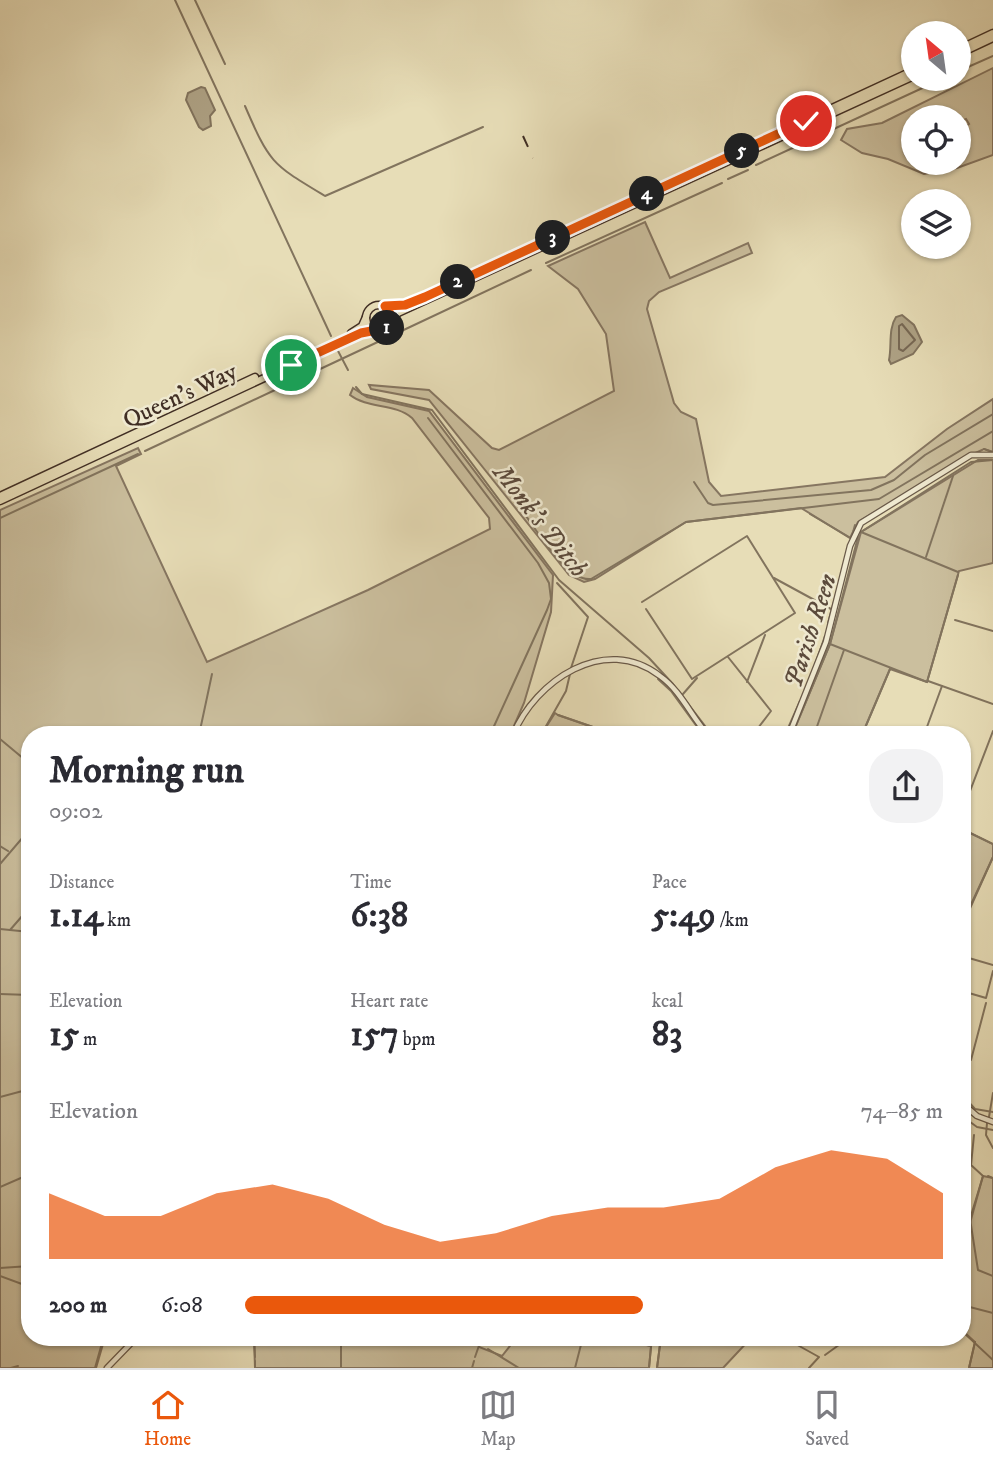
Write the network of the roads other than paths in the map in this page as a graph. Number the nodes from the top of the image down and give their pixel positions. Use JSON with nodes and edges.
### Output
{"nodes":[{"id":1,"x":993,"y":36,"type":"edge"},
{"id":2,"x":971,"y":46,"type":"edge"},
{"id":3,"x":901,"y":79,"type":"edge"},
{"id":4,"x":901,"y":79,"type":"edge"},
{"id":5,"x":385,"y":306,"type":"junction"},
{"id":6,"x":366,"y":317,"type":"junction"},
{"id":7,"x":392,"y":320,"type":"junction"},
{"id":8,"x":377,"y":330,"type":"junction"},
{"id":9,"x":993,"y":455,"type":"edge"},
{"id":10,"x":0,"y":496,"type":"edge"},
{"id":11,"x":0,"y":501,"type":"edge"},
{"id":12,"x":517,"y":726,"type":"edge"},
{"id":13,"x":701,"y":726,"type":"edge"},
{"id":14,"x":793,"y":726,"type":"edge"},
{"id":15,"x":971,"y":1111,"type":"edge"},
{"id":16,"x":993,"y":1122,"type":"edge"},
{"id":17,"x":128,"y":1346,"type":"edge"},
{"id":18,"x":107,"y":1368,"type":"edge"}],
"edges":[{"from":1,"to":2,"type":"main road"},
{"from":3,"to":5,"type":"main road","name":"Queen's Way"},
{"from":4,"to":7,"type":"main road","name":"Queen's Way"},
{"from":5,"to":6,"type":"main road","name":"Queen's Way"},
{"from":5,"to":7,"type":"main road"},
{"from":6,"to":8,"type":"main road"},
{"from":6,"to":10,"type":"main road","name":"Queen's Way"},
{"from":7,"to":8,"type":"main road","name":"Queen's Way"},
{"from":8,"to":11,"type":"main road","name":"Queen's Way"},
{"from":9,"to":14,"type":"street"},
{"from":12,"to":13,"type":"street"},
{"from":15,"to":16,"type":"street"},
{"from":17,"to":18,"type":"street"}]}
